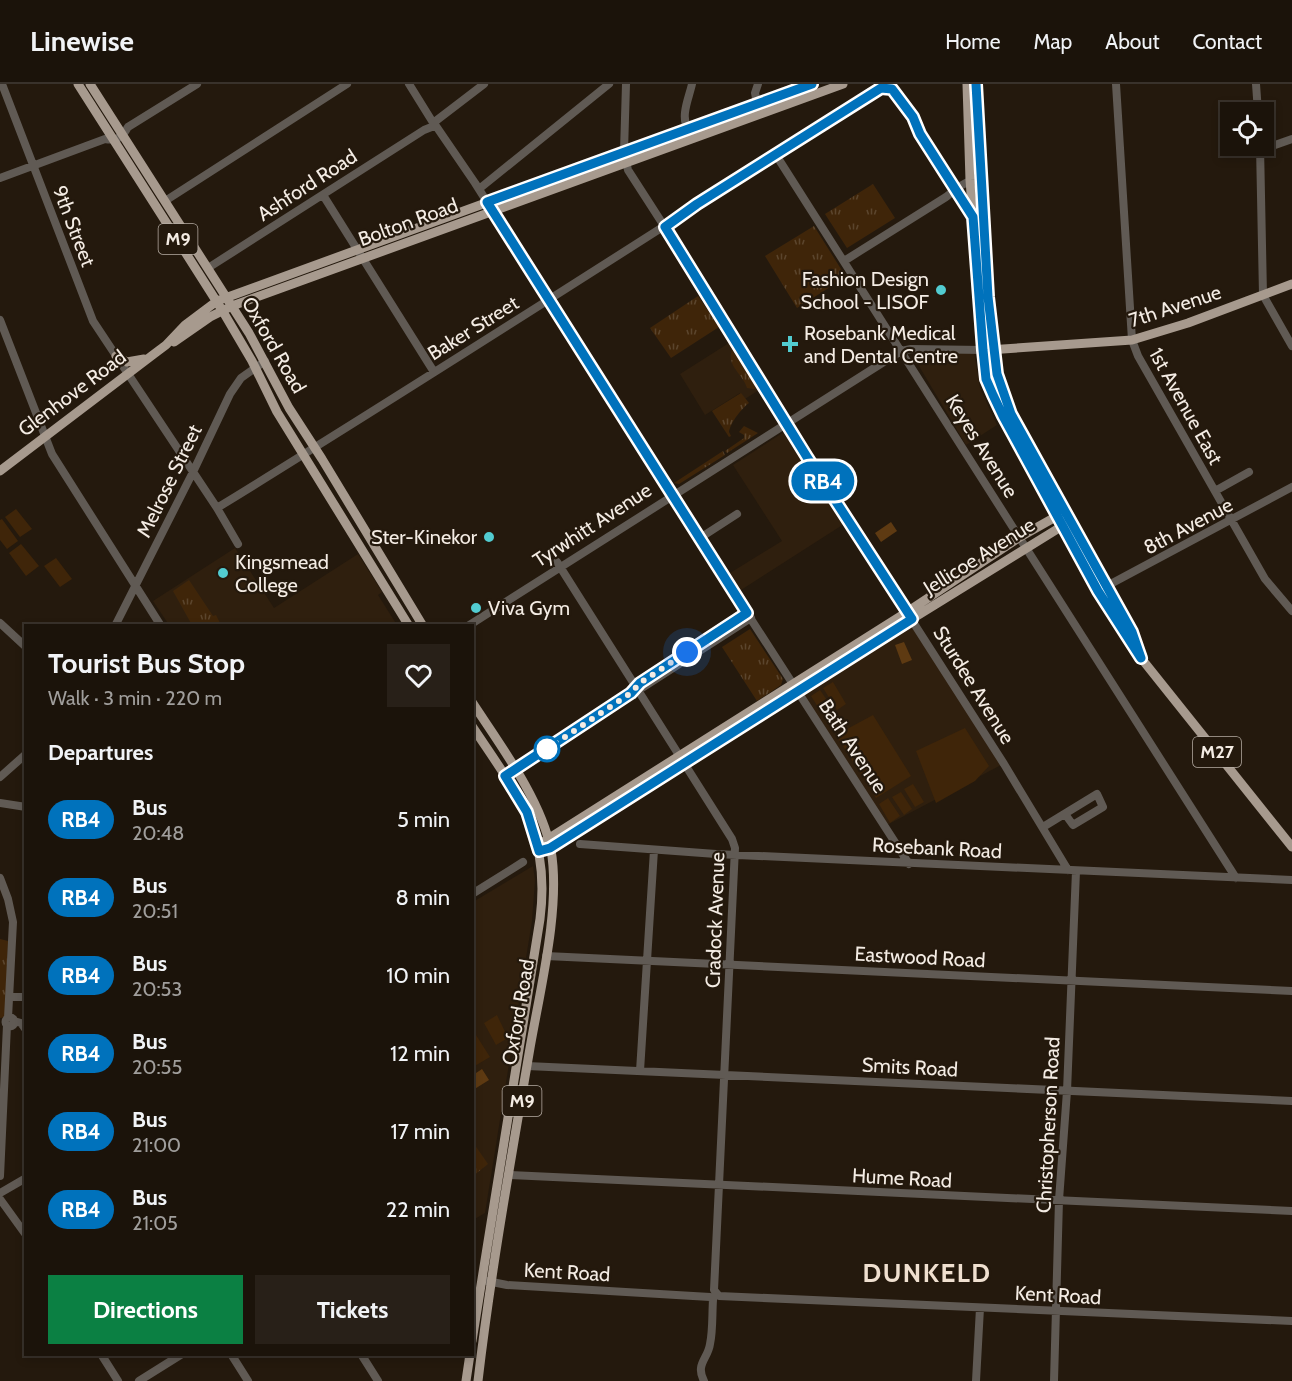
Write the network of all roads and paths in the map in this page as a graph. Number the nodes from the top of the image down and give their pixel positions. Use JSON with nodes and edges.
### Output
{"nodes":[{"id":1,"x":2,"y":84,"type":"edge"},
{"id":2,"x":78,"y":84,"type":"edge"},
{"id":3,"x":90,"y":84,"type":"edge"},
{"id":4,"x":197,"y":84,"type":"edge"},
{"id":5,"x":346,"y":84,"type":"edge"},
{"id":6,"x":409,"y":84,"type":"edge"},
{"id":7,"x":484,"y":84,"type":"edge"},
{"id":8,"x":609,"y":84,"type":"edge"},
{"id":9,"x":626,"y":84,"type":"edge"},
{"id":10,"x":692,"y":84,"type":"edge"},
{"id":11,"x":758,"y":84,"type":"edge"},
{"id":12,"x":812,"y":84,"type":"edge"},
{"id":13,"x":843,"y":84,"type":"edge"},
{"id":14,"x":967,"y":84,"type":"edge"},
{"id":15,"x":976,"y":84,"type":"edge"},
{"id":16,"x":1116,"y":84,"type":"edge"},
{"id":17,"x":1256,"y":84,"type":"edge"},
{"id":18,"x":1257,"y":102,"type":"edge"},
{"id":19,"x":757,"y":104,"type":"junction"},
{"id":20,"x":436,"y":124,"type":"junction"},
{"id":21,"x":688,"y":129,"type":"junction"},
{"id":22,"x":123,"y":130,"type":"junction"},
{"id":23,"x":109,"y":137,"type":"junction"},
{"id":24,"x":1292,"y":139,"type":"edge"},
{"id":25,"x":1274,"y":144,"type":"edge"},
{"id":26,"x":624,"y":152,"type":"junction"},
{"id":27,"x":776,"y":155,"type":"junction"},
{"id":28,"x":1260,"y":156,"type":"edge"},
{"id":29,"x":625,"y":163,"type":"junction"},
{"id":30,"x":33,"y":166,"type":"junction"},
{"id":31,"x":0,"y":178,"type":"edge"},
{"id":32,"x":981,"y":179,"type":"junction"},
{"id":33,"x":970,"y":180,"type":"junction"},
{"id":34,"x":957,"y":187,"type":"junction"},
{"id":35,"x":479,"y":189,"type":"junction"},
{"id":36,"x":323,"y":195,"type":"junction"},
{"id":37,"x":165,"y":201,"type":"junction"},
{"id":38,"x":487,"y":202,"type":"junction"},
{"id":39,"x":492,"y":211,"type":"junction"},
{"id":40,"x":973,"y":217,"type":"junction"},
{"id":41,"x":665,"y":227,"type":"junction"},
{"id":42,"x":359,"y":254,"type":"junction"},
{"id":43,"x":844,"y":261,"type":"junction"},
{"id":44,"x":208,"y":268,"type":"junction"},
{"id":45,"x":1292,"y":284,"type":"edge"},
{"id":46,"x":1263,"y":294,"type":"junction"},
{"id":47,"x":549,"y":300,"type":"junction"},
{"id":48,"x":224,"y":303,"type":"junction"},
{"id":49,"x":0,"y":320,"type":"edge"},
{"id":50,"x":196,"y":326,"type":"junction"},
{"id":51,"x":239,"y":339,"type":"junction"},
{"id":52,"x":1132,"y":340,"type":"junction"},
{"id":53,"x":166,"y":345,"type":"junction"},
{"id":54,"x":1292,"y":346,"type":"edge"},
{"id":55,"x":983,"y":350,"type":"junction"},
{"id":56,"x":902,"y":351,"type":"junction"},
{"id":57,"x":993,"y":351,"type":"junction"},
{"id":58,"x":154,"y":354,"type":"junction"},
{"id":59,"x":116,"y":356,"type":"junction"},
{"id":60,"x":265,"y":361,"type":"junction"},
{"id":61,"x":255,"y":367,"type":"junction"},
{"id":62,"x":434,"y":372,"type":"junction"},
{"id":63,"x":128,"y":374,"type":"junction"},
{"id":64,"x":786,"y":423,"type":"junction"},
{"id":65,"x":45,"y":437,"type":"junction"},
{"id":66,"x":315,"y":447,"type":"junction"},
{"id":67,"x":303,"y":456,"type":"junction"},
{"id":68,"x":0,"y":471,"type":"edge"},
{"id":69,"x":193,"y":472,"type":"junction"},
{"id":70,"x":1249,"y":472,"type":"dead end"},
{"id":71,"x":1292,"y":488,"type":"edge"},
{"id":72,"x":1215,"y":491,"type":"junction"},
{"id":73,"x":673,"y":495,"type":"junction"},
{"id":74,"x":217,"y":508,"type":"junction"},
{"id":75,"x":1062,"y":513,"type":"junction"},
{"id":76,"x":737,"y":514,"type":"dead end"},
{"id":77,"x":1232,"y":521,"type":"junction"},
{"id":78,"x":1067,"y":523,"type":"junction"},
{"id":79,"x":1020,"y":537,"type":"junction"},
{"id":80,"x":700,"y":538,"type":"junction"},
{"id":81,"x":238,"y":544,"type":"dead end"},
{"id":82,"x":1026,"y":547,"type":"junction"},
{"id":83,"x":558,"y":565,"type":"junction"},
{"id":84,"x":135,"y":585,"type":"junction"},
{"id":85,"x":1102,"y":589,"type":"junction"},
{"id":86,"x":1292,"y":611,"type":"edge"},
{"id":87,"x":909,"y":615,"type":"junction"},
{"id":88,"x":749,"y":616,"type":"junction"},
{"id":89,"x":0,"y":622,"type":"edge"},
{"id":90,"x":116,"y":624,"type":"edge"},
{"id":91,"x":160,"y":624,"type":"edge"},
{"id":92,"x":408,"y":624,"type":"edge"},
{"id":93,"x":422,"y":624,"type":"edge"},
{"id":94,"x":471,"y":624,"type":"edge"},
{"id":95,"x":24,"y":645,"type":"edge"},
{"id":96,"x":795,"y":687,"type":"junction"},
{"id":97,"x":634,"y":691,"type":"junction"},
{"id":98,"x":474,"y":705,"type":"edge"},
{"id":99,"x":474,"y":729,"type":"edge"},
{"id":100,"x":24,"y":756,"type":"edge"},
{"id":101,"x":681,"y":760,"type":"junction"},
{"id":102,"x":515,"y":769,"type":"junction"},
{"id":103,"x":505,"y":776,"type":"junction"},
{"id":104,"x":0,"y":777,"type":"edge"},
{"id":105,"x":0,"y":803,"type":"edge"},
{"id":106,"x":24,"y":807,"type":"edge"},
{"id":107,"x":1065,"y":814,"type":"junction"},
{"id":108,"x":1043,"y":827,"type":"junction"},
{"id":109,"x":549,"y":844,"type":"junction"},
{"id":110,"x":580,"y":844,"type":"dead end"},
{"id":111,"x":1292,"y":847,"type":"edge"},
{"id":112,"x":539,"y":848,"type":"junction"},
{"id":113,"x":654,"y":850,"type":"junction"},
{"id":114,"x":736,"y":855,"type":"junction"},
{"id":115,"x":524,"y":862,"type":"dead end"},
{"id":116,"x":909,"y":864,"type":"junction"},
{"id":117,"x":1072,"y":870,"type":"junction"},
{"id":118,"x":0,"y":878,"type":"edge"},
{"id":119,"x":1236,"y":878,"type":"junction"},
{"id":120,"x":1292,"y":880,"type":"edge"},
{"id":121,"x":474,"y":893,"type":"edge"},
{"id":122,"x":534,"y":954,"type":"junction"},
{"id":123,"x":546,"y":956,"type":"junction"},
{"id":124,"x":647,"y":962,"type":"junction"},
{"id":125,"x":729,"y":965,"type":"junction"},
{"id":126,"x":1072,"y":980,"type":"junction"},
{"id":127,"x":1292,"y":991,"type":"edge"},
{"id":128,"x":24,"y":997,"type":"edge"},
{"id":129,"x":10,"y":1000,"type":"junction"},
{"id":130,"x":8,"y":1022,"type":"edge"},
{"id":131,"x":24,"y":1029,"type":"edge"},
{"id":132,"x":517,"y":1064,"type":"junction"},
{"id":133,"x":527,"y":1066,"type":"junction"},
{"id":134,"x":640,"y":1071,"type":"junction"},
{"id":135,"x":724,"y":1075,"type":"junction"},
{"id":136,"x":1066,"y":1090,"type":"junction"},
{"id":137,"x":1292,"y":1101,"type":"edge"},
{"id":138,"x":0,"y":1176,"type":"edge"},
{"id":139,"x":506,"y":1176,"type":"junction"},
{"id":140,"x":24,"y":1179,"type":"edge"},
{"id":141,"x":717,"y":1185,"type":"junction"},
{"id":142,"x":0,"y":1193,"type":"edge"},
{"id":143,"x":0,"y":1199,"type":"edge"},
{"id":144,"x":1059,"y":1200,"type":"junction"},
{"id":145,"x":1292,"y":1211,"type":"edge"},
{"id":146,"x":491,"y":1223,"type":"junction"},
{"id":147,"x":502,"y":1224,"type":"junction"},
{"id":148,"x":24,"y":1232,"type":"edge"},
{"id":149,"x":487,"y":1281,"type":"junction"},
{"id":150,"x":714,"y":1296,"type":"junction"},
{"id":151,"x":980,"y":1308,"type":"junction"},
{"id":152,"x":1057,"y":1311,"type":"junction"},
{"id":153,"x":479,"y":1314,"type":"edge"},
{"id":154,"x":1292,"y":1321,"type":"edge"},
{"id":155,"x":479,"y":1329,"type":"junction"},
{"id":156,"x":474,"y":1338,"type":"edge"},
{"id":157,"x":102,"y":1356,"type":"edge"},
{"id":158,"x":179,"y":1356,"type":"edge"},
{"id":159,"x":232,"y":1356,"type":"edge"},
{"id":160,"x":362,"y":1356,"type":"edge"},
{"id":161,"x":470,"y":1356,"type":"edge"},
{"id":162,"x":118,"y":1381,"type":"edge"},
{"id":163,"x":139,"y":1381,"type":"edge"},
{"id":164,"x":248,"y":1381,"type":"edge"},
{"id":165,"x":378,"y":1381,"type":"edge"},
{"id":166,"x":466,"y":1381,"type":"edge"},
{"id":167,"x":478,"y":1381,"type":"edge"},
{"id":168,"x":704,"y":1381,"type":"edge"},
{"id":169,"x":976,"y":1381,"type":"edge"},
{"id":170,"x":1054,"y":1381,"type":"edge"}],
"edges":[{"from":1,"to":30,"type":"street","name":"9th Street"},
{"from":2,"to":23,"type":"main road","name":"Oxford Road","number":"M9"},
{"from":3,"to":22,"type":"main road","name":"Oxford Road","number":"M9"},
{"from":4,"to":22,"type":"street"},
{"from":5,"to":37,"type":"street"},
{"from":6,"to":20,"type":"street","name":"Bath Avenue"},
{"from":7,"to":20,"type":"street","name":"Ashford Road"},
{"from":8,"to":35,"type":"street"},
{"from":9,"to":26,"type":"street","name":"Sturdee Avenue"},
{"from":10,"to":21,"type":"street"},
{"from":11,"to":19,"type":"street"},
{"from":12,"to":19,"type":"main road","name":"Bolton Road"},
{"from":13,"to":29,"type":"main road","name":"Bolton Road"},
{"from":14,"to":33,"type":"main road","number":"M27"},
{"from":15,"to":32,"type":"main road","number":"M27"},
{"from":16,"to":52,"type":"street","name":"1st Avenue East"},
{"from":17,"to":18,"type":"street"},
{"from":19,"to":21,"type":"main road","name":"Bolton Road"},
{"from":20,"to":35,"type":"street","name":"Bath Avenue"},
{"from":20,"to":36,"type":"street","name":"Ashford Road"},
{"from":21,"to":26,"type":"main road","name":"Bolton Road"},
{"from":22,"to":23,"type":"street"},
{"from":22,"to":37,"type":"main road","name":"Oxford Road","number":"M9"},
{"from":23,"to":30,"type":"street"},
{"from":23,"to":48,"type":"main road","name":"Oxford Road","number":"M9"},
{"from":24,"to":25,"type":"street"},
{"from":26,"to":29,"type":"street","name":"Sturdee Avenue"},
{"from":26,"to":38,"type":"main road","name":"Bolton Road"},
{"from":27,"to":34,"type":"street","name":"Baker Street"},
{"from":27,"to":41,"type":"street","name":"Baker Street"},
{"from":27,"to":43,"type":"street","name":"Keyes Avenue"},
{"from":28,"to":46,"type":"street"},
{"from":29,"to":39,"type":"main road","name":"Bolton Road"},
{"from":29,"to":41,"type":"street","name":"Sturdee Avenue"},
{"from":30,"to":31,"type":"street"},
{"from":30,"to":59,"type":"street","name":"9th Street"},
{"from":32,"to":33,"type":"street"},
{"from":32,"to":57,"type":"main road","number":"M27"},
{"from":33,"to":34,"type":"street"},
{"from":33,"to":40,"type":"main road","number":"M27"},
{"from":34,"to":40,"type":"street","name":"Baker Street"},
{"from":34,"to":43,"type":"street"},
{"from":35,"to":38,"type":"street","name":"Bath Avenue"},
{"from":36,"to":42,"type":"street"},
{"from":36,"to":44,"type":"street","name":"Ashford Road"},
{"from":37,"to":44,"type":"main road","name":"Oxford Road","number":"M9"},
{"from":38,"to":39,"type":"street","name":"Bath Avenue"},
{"from":38,"to":42,"type":"main road","name":"Bolton Road"},
{"from":39,"to":42,"type":"main road","name":"Bolton Road"},
{"from":39,"to":47,"type":"street","name":"Bath Avenue"},
{"from":40,"to":55,"type":"main road","number":"M27"},
{"from":41,"to":47,"type":"street","name":"Baker Street"},
{"from":41,"to":64,"type":"street","name":"Sturdee Avenue"},
{"from":42,"to":48,"type":"main road","name":"Bolton Road"},
{"from":42,"to":62,"type":"street"},
{"from":43,"to":56,"type":"street","name":"Keyes Avenue"},
{"from":44,"to":48,"type":"main road","name":"Oxford Road","number":"M9"},
{"from":45,"to":46,"type":"main road","name":"7th Avenue"},
{"from":46,"to":52,"type":"main road","name":"7th Avenue"},
{"from":46,"to":54,"type":"street"},
{"from":47,"to":62,"type":"street","name":"Baker Street"},
{"from":47,"to":73,"type":"street","name":"Bath Avenue"},
{"from":48,"to":50,"type":"main road","name":"Glenhove Road"},
{"from":48,"to":51,"type":"main road","name":"Oxford Road","number":"M9"},
{"from":48,"to":53,"type":"main road","name":"Glenhove Road"},
{"from":48,"to":60,"type":"main road","name":"Oxford Road","number":"M9"},
{"from":49,"to":65,"type":"street"},
{"from":50,"to":51,"type":"main road"},
{"from":50,"to":53,"type":"main road","name":"Glenhove Road"},
{"from":51,"to":61,"type":"main road","name":"Oxford Road","number":"M9"},
{"from":52,"to":57,"type":"main road","name":"7th Avenue"},
{"from":52,"to":72,"type":"street","name":"1st Avenue East"},
{"from":53,"to":58,"type":"main road","name":"Glenhove Road"},
{"from":55,"to":56,"type":"street","name":"Tyrwhitt Avenue"},
{"from":55,"to":57,"type":"main road","name":"Tyrwhitt Avenue"},
{"from":55,"to":75,"type":"main road","number":"M27"},
{"from":56,"to":64,"type":"street","name":"Tyrwhitt Avenue"},
{"from":56,"to":79,"type":"street","name":"Keyes Avenue"},
{"from":57,"to":75,"type":"main road","number":"M27"},
{"from":58,"to":59,"type":"main road"},
{"from":58,"to":63,"type":"main road","name":"Glenhove Road"},
{"from":59,"to":63,"type":"street","name":"9th Street"},
{"from":60,"to":61,"type":"street","name":"Melrose Street"},
{"from":60,"to":66,"type":"main road","name":"Oxford Road","number":"M9"},
{"from":61,"to":67,"type":"main road","name":"Oxford Road","number":"M9"},
{"from":61,"to":69,"type":"street","name":"Melrose Street"},
{"from":62,"to":66,"type":"street","name":"Baker Street"},
{"from":63,"to":65,"type":"main road","name":"Glenhove Road"},
{"from":63,"to":69,"type":"street","name":"9th Street"},
{"from":64,"to":73,"type":"street","name":"Tyrwhitt Avenue"},
{"from":64,"to":87,"type":"street","name":"Sturdee Avenue"},
{"from":65,"to":68,"type":"main road","name":"Glenhove Road"},
{"from":65,"to":84,"type":"street"},
{"from":66,"to":67,"type":"street","name":"Baker Street"},
{"from":66,"to":93,"type":"main road","name":"Oxford Road","number":"M9"},
{"from":67,"to":74,"type":"street","name":"Baker Street"},
{"from":67,"to":92,"type":"main road","name":"Oxford Road","number":"M9"},
{"from":69,"to":74,"type":"street","name":"9th Street"},
{"from":69,"to":84,"type":"street","name":"Melrose Street"},
{"from":70,"to":72,"type":"street"},
{"from":71,"to":77,"type":"street","name":"8th Avenue"},
{"from":72,"to":77,"type":"street","name":"1st Avenue East"},
{"from":73,"to":80,"type":"street","name":"Bath Avenue"},
{"from":73,"to":83,"type":"street","name":"Tyrwhitt Avenue"},
{"from":74,"to":81,"type":"street","name":"9th Street"},
{"from":75,"to":78,"type":"main road","number":"M27"},
{"from":75,"to":79,"type":"main road","name":"Jellicoe Avenue"},
{"from":76,"to":80,"type":"street"},
{"from":77,"to":85,"type":"street","name":"8th Avenue"},
{"from":77,"to":86,"type":"street","name":"1st Avenue East"},
{"from":78,"to":82,"type":"main road","name":"Jellicoe Avenue"},
{"from":78,"to":85,"type":"main road","number":"M27"},
{"from":79,"to":82,"type":"street","name":"Keyes Avenue"},
{"from":79,"to":87,"type":"main road","name":"Jellicoe Avenue"},
{"from":80,"to":88,"type":"street","name":"Bath Avenue"},
{"from":82,"to":87,"type":"main road","name":"Jellicoe Avenue"},
{"from":82,"to":119,"type":"street","name":"Keyes Avenue"},
{"from":83,"to":94,"type":"street","name":"Tyrwhitt Avenue"},
{"from":83,"to":97,"type":"street","name":"Cradock Avenue"},
{"from":84,"to":90,"type":"street","name":"Melrose Street"},
{"from":84,"to":91,"type":"street"},
{"from":85,"to":111,"type":"main road","number":"M27"},
{"from":87,"to":96,"type":"main road","name":"Jellicoe Avenue"},
{"from":87,"to":108,"type":"street","name":"Sturdee Avenue"},
{"from":88,"to":96,"type":"street","name":"Bath Avenue"},
{"from":88,"to":97,"type":"street"},
{"from":89,"to":95,"type":"street"},
{"from":96,"to":101,"type":"main road","name":"Jellicoe Avenue"},
{"from":96,"to":116,"type":"street","name":"Bath Avenue"},
{"from":97,"to":101,"type":"street","name":"Cradock Avenue"},
{"from":97,"to":102,"type":"street"},
{"from":98,"to":102,"type":"main road","name":"Oxford Road","number":"M9"},
{"from":99,"to":103,"type":"main road","name":"Oxford Road","number":"M9"},
{"from":100,"to":104,"type":"street"},
{"from":101,"to":109,"type":"main road","name":"Jellicoe Avenue"},
{"from":101,"to":114,"type":"street","name":"Cradock Avenue"},
{"from":102,"to":103,"type":"street"},
{"from":102,"to":109,"type":"main road","name":"Oxford Road","number":"M9"},
{"from":103,"to":112,"type":"main road","name":"Oxford Road","number":"M9"},
{"from":105,"to":106,"type":"street"},
{"from":107,"to":107,"type":"street"},
{"from":107,"to":108,"type":"street"},
{"from":108,"to":117,"type":"street","name":"Sturdee Avenue"},
{"from":109,"to":112,"type":"main road","name":"Jellicoe Avenue"},
{"from":109,"to":123,"type":"main road","name":"Oxford Road","number":"M9"},
{"from":110,"to":113,"type":"street","name":"Rosebank Road"},
{"from":112,"to":122,"type":"main road","name":"Oxford Road","number":"M9"},
{"from":113,"to":114,"type":"street","name":"Rosebank Road"},
{"from":113,"to":124,"type":"street"},
{"from":114,"to":116,"type":"street","name":"Rosebank Road"},
{"from":114,"to":125,"type":"street","name":"Cradock Avenue"},
{"from":115,"to":121,"type":"street"},
{"from":116,"to":117,"type":"street","name":"Rosebank Road"},
{"from":117,"to":119,"type":"street","name":"Rosebank Road"},
{"from":117,"to":126,"type":"street","name":"Christopherson Road"},
{"from":118,"to":129,"type":"street"},
{"from":119,"to":120,"type":"street","name":"Rosebank Road"},
{"from":122,"to":123,"type":"main road"},
{"from":122,"to":132,"type":"main road","name":"Oxford Road","number":"M9"},
{"from":123,"to":124,"type":"street","name":"Eastwood Road"},
{"from":123,"to":133,"type":"main road","name":"Oxford Road","number":"M9"},
{"from":124,"to":125,"type":"street","name":"Eastwood Road"},
{"from":124,"to":134,"type":"street"},
{"from":125,"to":126,"type":"street","name":"Eastwood Road"},
{"from":125,"to":135,"type":"street","name":"Cradock Avenue"},
{"from":126,"to":127,"type":"street","name":"Eastwood Road"},
{"from":126,"to":136,"type":"street","name":"Christopherson Road"},
{"from":128,"to":129,"type":"street"},
{"from":129,"to":130,"type":"street"},
{"from":130,"to":131,"type":"street"},
{"from":130,"to":138,"type":"street"},
{"from":132,"to":133,"type":"main road"},
{"from":132,"to":139,"type":"main road","name":"Oxford Road","number":"M9"},
{"from":133,"to":134,"type":"street","name":"Smits Road"},
{"from":133,"to":139,"type":"main road","name":"Oxford Road","number":"M9"},
{"from":134,"to":135,"type":"street","name":"Smits Road"},
{"from":135,"to":136,"type":"street","name":"Smits Road"},
{"from":135,"to":141,"type":"street","name":"Cradock Avenue"},
{"from":136,"to":137,"type":"street","name":"Smits Road"},
{"from":136,"to":144,"type":"street","name":"Christopherson Road"},
{"from":139,"to":141,"type":"street","name":"Hume Road"},
{"from":139,"to":146,"type":"main road","name":"Oxford Road","number":"M9"},
{"from":139,"to":147,"type":"main road","name":"Oxford Road","number":"M9"},
{"from":140,"to":142,"type":"street"},
{"from":141,"to":144,"type":"street","name":"Hume Road"},
{"from":141,"to":150,"type":"street","name":"Cradock Avenue"},
{"from":143,"to":148,"type":"street"},
{"from":144,"to":145,"type":"street","name":"Hume Road"},
{"from":144,"to":152,"type":"street","name":"Christopherson Road"},
{"from":146,"to":147,"type":"main road"},
{"from":146,"to":149,"type":"main road","name":"Oxford Road","number":"M9"},
{"from":147,"to":149,"type":"main road","name":"Oxford Road","number":"M9"},
{"from":149,"to":150,"type":"street","name":"Kent Road"},
{"from":149,"to":153,"type":"main road","name":"Oxford Road","number":"M9"},
{"from":150,"to":151,"type":"street","name":"Kent Road"},
{"from":150,"to":168,"type":"street","name":"Cradock Avenue"},
{"from":151,"to":152,"type":"street","name":"Kent Road"},
{"from":151,"to":169,"type":"street"},
{"from":152,"to":154,"type":"street","name":"Kent Road"},
{"from":152,"to":170,"type":"street","name":"Christopherson Road"},
{"from":153,"to":155,"type":"main road","name":"Oxford Road","number":"M9"},
{"from":155,"to":156,"type":"main road","name":"Oxford Road","number":"M9"},
{"from":155,"to":167,"type":"main road","name":"Oxford Road","number":"M9"},
{"from":157,"to":162,"type":"street"},
{"from":158,"to":163,"type":"street"},
{"from":159,"to":164,"type":"street"},
{"from":160,"to":165,"type":"street"},
{"from":161,"to":166,"type":"main road"}]}
